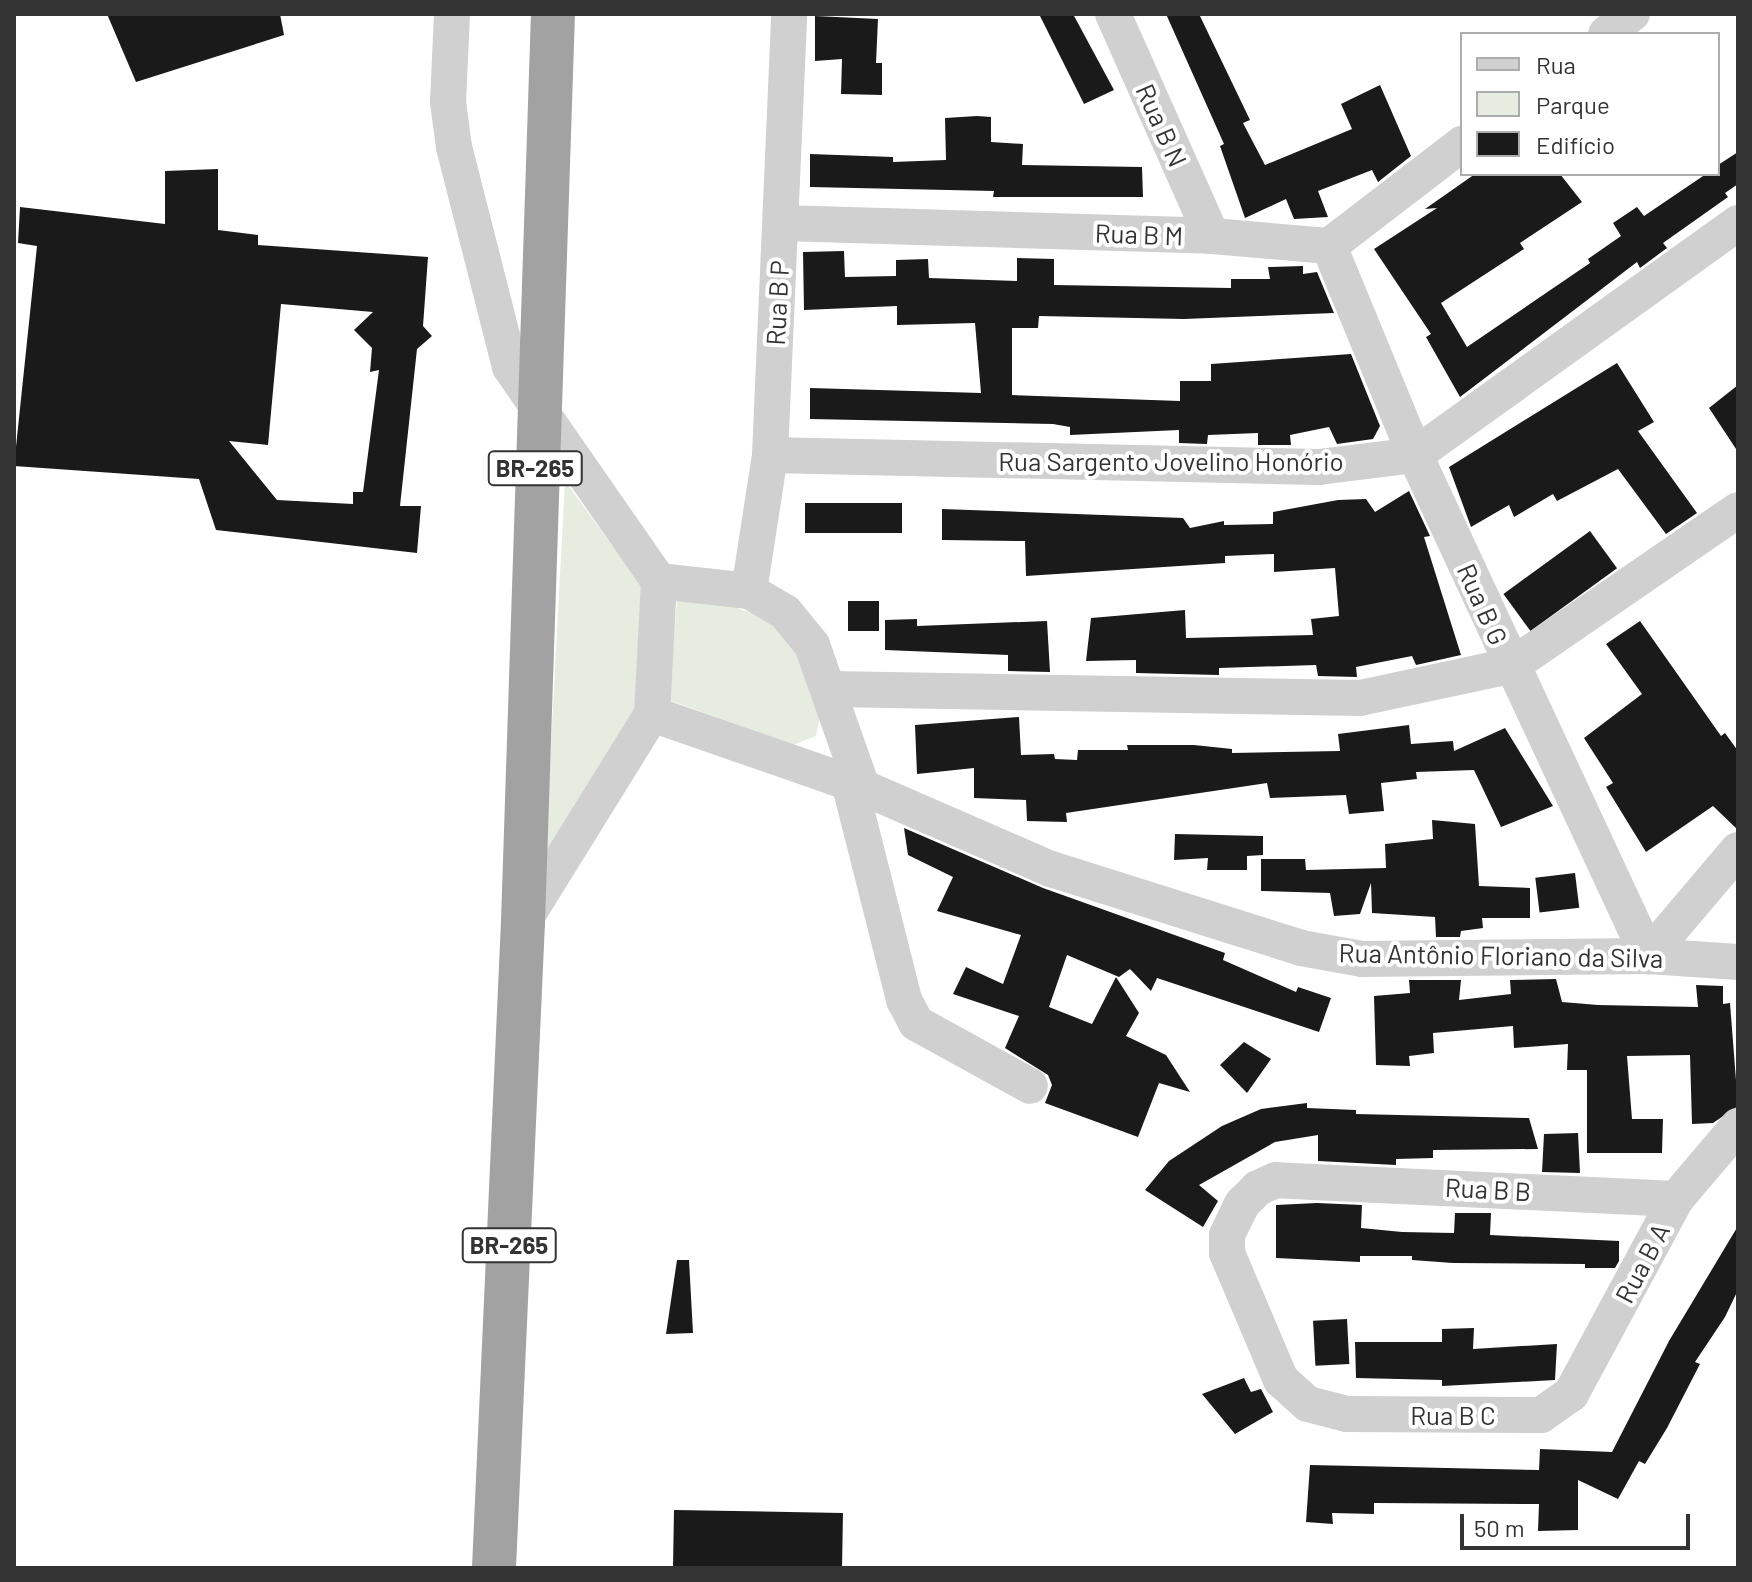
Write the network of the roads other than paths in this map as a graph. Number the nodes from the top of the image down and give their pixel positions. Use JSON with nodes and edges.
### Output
{"nodes":[{"id":1,"x":452,"y":14,"type":"edge"},
{"id":2,"x":553,"y":14,"type":"edge"},
{"id":3,"x":789,"y":14,"type":"edge"},
{"id":4,"x":1113,"y":14,"type":"edge"},
{"id":5,"x":1632,"y":14,"type":"edge"},
{"id":6,"x":1609,"y":32,"type":"edge"},
{"id":7,"x":1460,"y":146,"type":"edge"},
{"id":8,"x":782,"y":223,"type":"junction"},
{"id":9,"x":1738,"y":223,"type":"edge"},
{"id":10,"x":1212,"y":236,"type":"junction"},
{"id":11,"x":1329,"y":246,"type":"junction"},
{"id":12,"x":541,"y":415,"type":"junction"},
{"id":13,"x":770,"y":455,"type":"junction"},
{"id":14,"x":1415,"y":455,"type":"junction"},
{"id":15,"x":1738,"y":510,"type":"edge"},
{"id":16,"x":659,"y":581,"type":"junction"},
{"id":17,"x":749,"y":591,"type":"junction"},
{"id":18,"x":1511,"y":666,"type":"junction"},
{"id":19,"x":830,"y":689,"type":"junction"},
{"id":20,"x":652,"y":714,"type":"junction"},
{"id":21,"x":856,"y":784,"type":"junction"},
{"id":22,"x":1738,"y":850,"type":"edge"},
{"id":23,"x":523,"y":922,"type":"junction"},
{"id":24,"x":1648,"y":956,"type":"junction"},
{"id":25,"x":1738,"y":962,"type":"edge"},
{"id":26,"x":1030,"y":1086,"type":"dead end"},
{"id":27,"x":1738,"y":1126,"type":"edge"},
{"id":28,"x":1676,"y":1199,"type":"junction"},
{"id":29,"x":1557,"y":1408,"type":"joint"},
{"id":30,"x":1347,"y":1414,"type":"joint"},
{"id":31,"x":494,"y":1568,"type":"edge"}],
"edges":[{"from":1,"to":12,"type":"street"},
{"from":2,"to":12,"type":"highway","number":"BR-265"},
{"from":3,"to":8,"type":"street","name":"Rua B P"},
{"from":4,"to":10,"type":"street","name":"Rua B N"},
{"from":5,"to":6,"type":"street"},
{"from":7,"to":11,"type":"street"},
{"from":8,"to":10,"type":"street","name":"Rua B M"},
{"from":8,"to":13,"type":"street","name":"Rua B P"},
{"from":9,"to":14,"type":"street","name":"Rua Sargento Jovelino Honório"},
{"from":10,"to":11,"type":"street","name":"Rua B M"},
{"from":11,"to":14,"type":"street","name":"Rua B G"},
{"from":12,"to":16,"type":"street"},
{"from":12,"to":23,"type":"highway","number":"BR-265"},
{"from":13,"to":14,"type":"street","name":"Rua Sargento Jovelino Honório"},
{"from":13,"to":17,"type":"street","name":"Rua B P"},
{"from":14,"to":18,"type":"street","name":"Rua B G"},
{"from":15,"to":18,"type":"street"},
{"from":16,"to":17,"type":"street"},
{"from":16,"to":20,"type":"street"},
{"from":17,"to":19,"type":"street"},
{"from":18,"to":19,"type":"street"},
{"from":18,"to":24,"type":"street","name":"Rua B G"},
{"from":19,"to":21,"type":"street"},
{"from":20,"to":21,"type":"street","name":"Rua Antônio Floriano da Silva"},
{"from":20,"to":23,"type":"street"},
{"from":21,"to":24,"type":"street","name":"Rua Antônio Floriano da Silva"},
{"from":21,"to":26,"type":"street"},
{"from":22,"to":24,"type":"street"},
{"from":23,"to":31,"type":"highway","number":"BR-265"},
{"from":24,"to":25,"type":"street","name":"Rua Antônio Floriano da Silva"},
{"from":27,"to":28,"type":"street","name":"Rua B A"},
{"from":28,"to":29,"type":"street","name":"Rua B A"},
{"from":28,"to":30,"type":"street","name":"Rua B B"},
{"from":29,"to":30,"type":"street","name":"Rua B C"}]}
